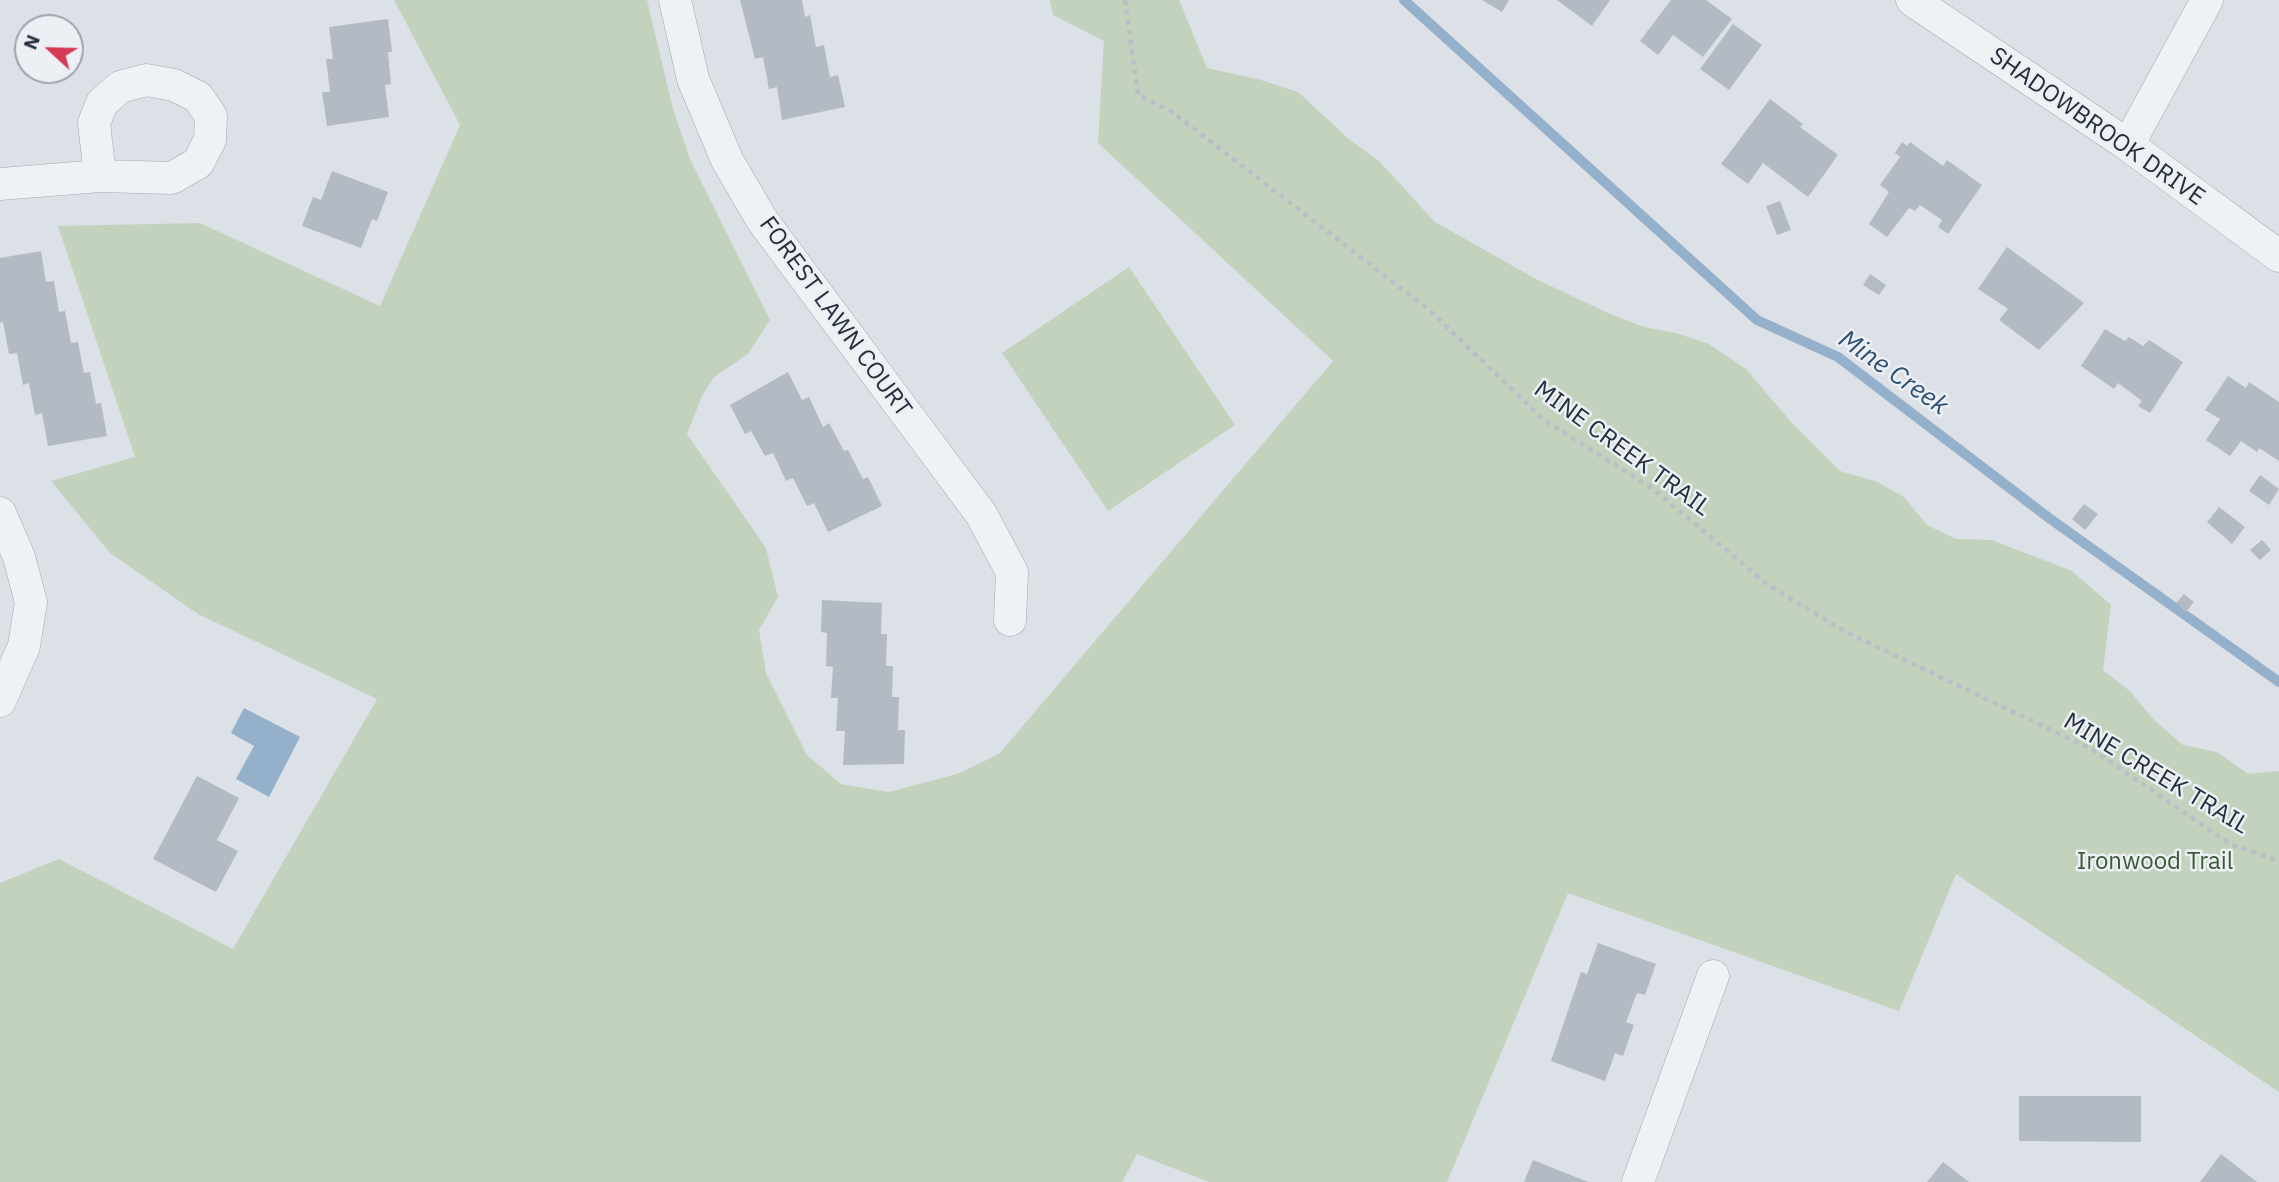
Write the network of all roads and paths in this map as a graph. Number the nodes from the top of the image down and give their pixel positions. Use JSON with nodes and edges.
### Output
{"nodes":[{"id":1,"x":676,"y":0,"type":"edge"},
{"id":2,"x":1125,"y":0,"type":"edge"},
{"id":3,"x":1912,"y":0,"type":"edge"},
{"id":4,"x":2207,"y":0,"type":"edge"},
{"id":5,"x":2128,"y":145,"type":"junction"},
{"id":6,"x":100,"y":176,"type":"dead end"},
{"id":7,"x":0,"y":184,"type":"edge"},
{"id":8,"x":2279,"y":256,"type":"edge"},
{"id":9,"x":0,"y":513,"type":"edge"},
{"id":10,"x":1010,"y":620,"type":"dead end"},
{"id":11,"x":0,"y":701,"type":"edge"},
{"id":12,"x":2279,"y":861,"type":"edge"},
{"id":13,"x":1713,"y":976,"type":"dead end"},
{"id":14,"x":1638,"y":1182,"type":"edge"}],
"edges":[{"from":1,"to":10,"type":"street","name":"FOREST LAWN COURT"},
{"from":2,"to":12,"type":"path","name":"MINE CREEK TRAIL"},
{"from":3,"to":5,"type":"street","name":"SHADOWBROOK DRIVE"},
{"from":4,"to":5,"type":"street"},
{"from":5,"to":8,"type":"street","name":"SHADOWBROOK DRIVE"},
{"from":6,"to":7,"type":"street"},
{"from":9,"to":11,"type":"street"},
{"from":13,"to":14,"type":"street"}]}
